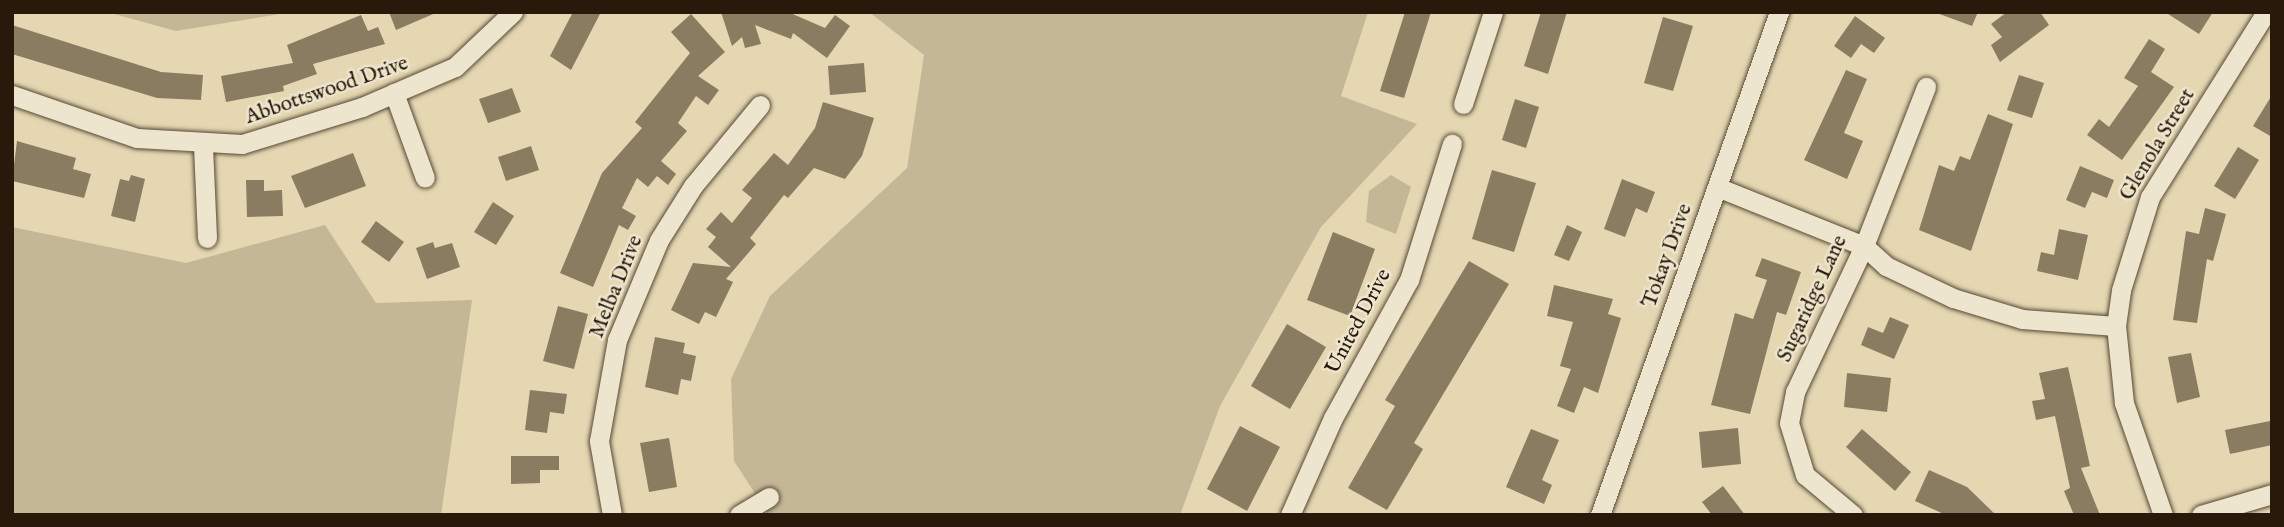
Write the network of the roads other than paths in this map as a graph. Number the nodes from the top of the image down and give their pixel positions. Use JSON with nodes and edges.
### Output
{"nodes":[{"id":1,"x":513,"y":12,"type":"edge"},
{"id":2,"x":1493,"y":12,"type":"edge"},
{"id":3,"x":1779,"y":12,"type":"edge"},
{"id":4,"x":2266,"y":12,"type":"edge"},
{"id":5,"x":1926,"y":87,"type":"dead end"},
{"id":6,"x":394,"y":93,"type":"junction"},
{"id":7,"x":12,"y":95,"type":"edge"},
{"id":8,"x":1463,"y":104,"type":"dead end"},
{"id":9,"x":760,"y":106,"type":"dead end"},
{"id":10,"x":1452,"y":145,"type":"dead end"},
{"id":11,"x":203,"y":146,"type":"junction"},
{"id":12,"x":425,"y":177,"type":"dead end"},
{"id":13,"x":1717,"y":187,"type":"junction"},
{"id":14,"x":207,"y":238,"type":"dead end"},
{"id":15,"x":1864,"y":246,"type":"junction"},
{"id":16,"x":2116,"y":326,"type":"junction"},
{"id":17,"x":2272,"y":494,"type":"edge"},
{"id":18,"x":769,"y":497,"type":"dead end"},
{"id":19,"x":612,"y":515,"type":"edge"},
{"id":20,"x":739,"y":515,"type":"edge"},
{"id":21,"x":1290,"y":515,"type":"edge"},
{"id":22,"x":1600,"y":515,"type":"edge"},
{"id":23,"x":1853,"y":515,"type":"edge"},
{"id":24,"x":2164,"y":515,"type":"edge"},
{"id":25,"x":2201,"y":515,"type":"edge"}],
"edges":[{"from":1,"to":6,"type":"street","name":"Abbottswood Drive"},
{"from":2,"to":8,"type":"street"},
{"from":3,"to":13,"type":"street","name":"Tokay Drive"},
{"from":4,"to":16,"type":"street","name":"Glenola Street"},
{"from":5,"to":15,"type":"street","name":"Sugaridge Lane"},
{"from":6,"to":11,"type":"street","name":"Abbottswood Drive"},
{"from":6,"to":12,"type":"street"},
{"from":7,"to":11,"type":"street","name":"Abbottswood Drive"},
{"from":9,"to":19,"type":"street","name":"Melba Drive"},
{"from":10,"to":21,"type":"street","name":"United Drive"},
{"from":11,"to":14,"type":"street"},
{"from":13,"to":15,"type":"street"},
{"from":13,"to":22,"type":"street","name":"Tokay Drive"},
{"from":15,"to":16,"type":"street"},
{"from":15,"to":23,"type":"street","name":"Sugaridge Lane"},
{"from":16,"to":24,"type":"street","name":"Glenola Street"},
{"from":17,"to":25,"type":"street"},
{"from":18,"to":20,"type":"street"}]}
